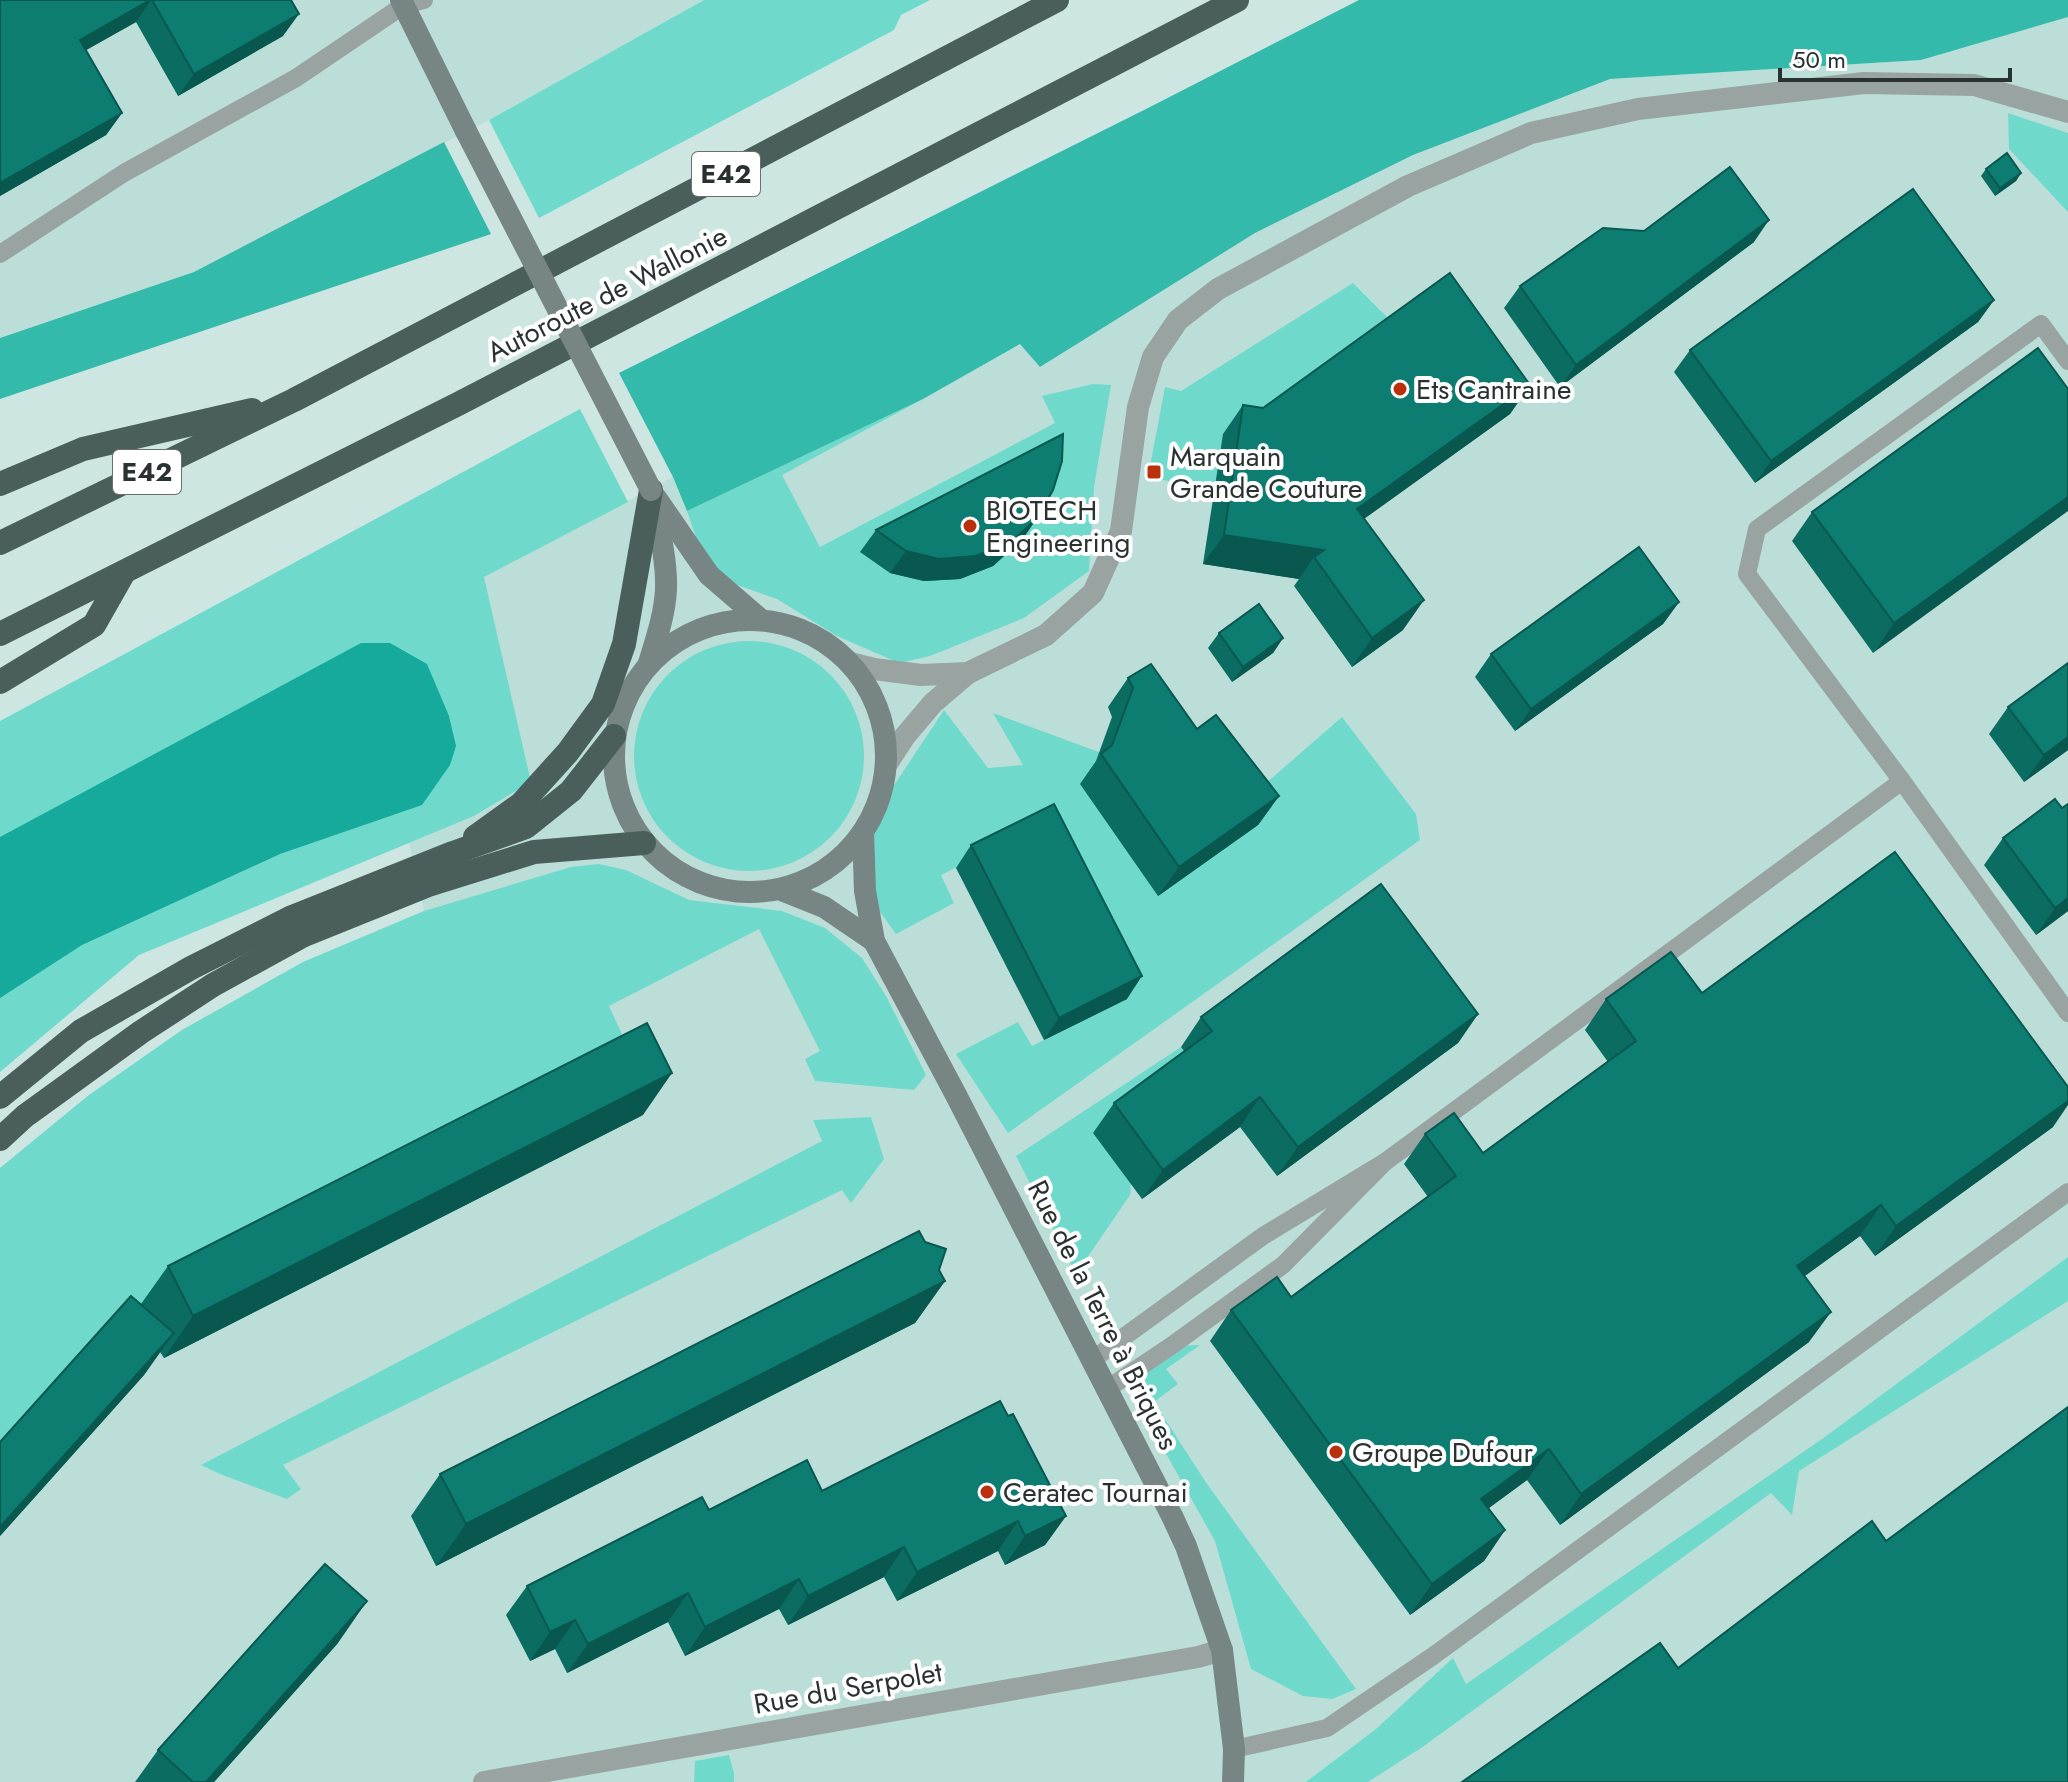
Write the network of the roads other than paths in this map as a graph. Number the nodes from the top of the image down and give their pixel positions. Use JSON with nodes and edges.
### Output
{"nodes":[{"id":1,"x":1057,"y":0,"type":"edge"},
{"id":2,"x":1237,"y":0,"type":"edge"},
{"id":3,"x":410,"y":2,"type":"edge"},
{"id":4,"x":2068,"y":112,"type":"edge"},
{"id":5,"x":0,"y":254,"type":"edge"},
{"id":6,"x":2068,"y":361,"type":"edge"},
{"id":7,"x":294,"y":400,"type":"junction"},
{"id":8,"x":0,"y":484,"type":"edge"},
{"id":9,"x":651,"y":490,"type":"junction"},
{"id":10,"x":0,"y":543,"type":"edge"},
{"id":11,"x":123,"y":574,"type":"junction"},
{"id":12,"x":760,"y":619,"type":"junction"},
{"id":13,"x":0,"y":634,"type":"edge"},
{"id":14,"x":649,"y":663,"type":"junction"},
{"id":15,"x":850,"y":663,"type":"junction"},
{"id":16,"x":968,"y":673,"type":"junction"},
{"id":17,"x":0,"y":682,"type":"edge"},
{"id":18,"x":614,"y":736,"type":"junction"},
{"id":19,"x":886,"y":765,"type":"junction"},
{"id":20,"x":1902,"y":781,"type":"junction"},
{"id":21,"x":863,"y":832,"type":"junction"},
{"id":22,"x":644,"y":843,"type":"junction"},
{"id":23,"x":453,"y":853,"type":"junction"},
{"id":24,"x":779,"y":889,"type":"junction"},
{"id":25,"x":874,"y":941,"type":"junction"},
{"id":26,"x":2068,"y":1013,"type":"edge"},
{"id":27,"x":0,"y":1097,"type":"edge"},
{"id":28,"x":0,"y":1139,"type":"edge"},
{"id":29,"x":1385,"y":1162,"type":"junction"},
{"id":30,"x":2068,"y":1192,"type":"edge"},
{"id":31,"x":1092,"y":1360,"type":"junction"},
{"id":32,"x":1107,"y":1389,"type":"junction"},
{"id":33,"x":1222,"y":1650,"type":"junction"},
{"id":34,"x":1234,"y":1749,"type":"junction"},
{"id":35,"x":484,"y":1782,"type":"edge"},
{"id":36,"x":1233,"y":1782,"type":"edge"}],
"edges":[{"from":1,"to":7,"type":"highway","name":"Autoroute de Wallonie","number":"E42"},
{"from":2,"to":11,"type":"highway","name":"Autoroute de Wallonie"},
{"from":3,"to":5,"type":"lane"},
{"from":3,"to":9,"type":"main road","bridge":true},
{"from":4,"to":16,"type":"street"},
{"from":6,"to":20,"type":"lane"},
{"from":7,"to":8,"type":"highway"},
{"from":7,"to":10,"type":"highway","name":"Autoroute de Wallonie","number":"E42"},
{"from":9,"to":12,"type":"main road"},
{"from":9,"to":14,"type":"main road"},
{"from":9,"to":23,"type":"highway"},
{"from":11,"to":13,"type":"highway","name":"Autoroute de Wallonie"},
{"from":11,"to":17,"type":"highway"},
{"from":12,"to":14,"type":"main road"},
{"from":12,"to":15,"type":"main road"},
{"from":14,"to":18,"type":"main road"},
{"from":15,"to":16,"type":"street"},
{"from":15,"to":19,"type":"main road"},
{"from":16,"to":19,"type":"street"},
{"from":18,"to":22,"type":"main road"},
{"from":18,"to":23,"type":"highway"},
{"from":19,"to":21,"type":"main road"},
{"from":20,"to":26,"type":"lane"},
{"from":20,"to":29,"type":"lane"},
{"from":21,"to":24,"type":"main road"},
{"from":21,"to":25,"type":"main road","name":"Rue de la Terre à Briques"},
{"from":22,"to":24,"type":"main road"},
{"from":22,"to":28,"type":"highway"},
{"from":23,"to":27,"type":"highway"},
{"from":24,"to":25,"type":"main road","name":"Rue de la Terre à Briques"},
{"from":25,"to":31,"type":"main road","name":"Rue de la Terre à Briques"},
{"from":29,"to":31,"type":"lane"},
{"from":29,"to":32,"type":"lane"},
{"from":30,"to":34,"type":"lane"},
{"from":31,"to":32,"type":"main road","name":"Rue de la Terre à Briques"},
{"from":32,"to":33,"type":"main road","name":"Rue de la Terre à Briques"},
{"from":33,"to":34,"type":"main road","name":"Rue de la Terre à Briques"},
{"from":33,"to":35,"type":"street","name":"Rue du Serpolet"},
{"from":34,"to":36,"type":"main road","name":"Rue de la Terre à Briques"}]}
